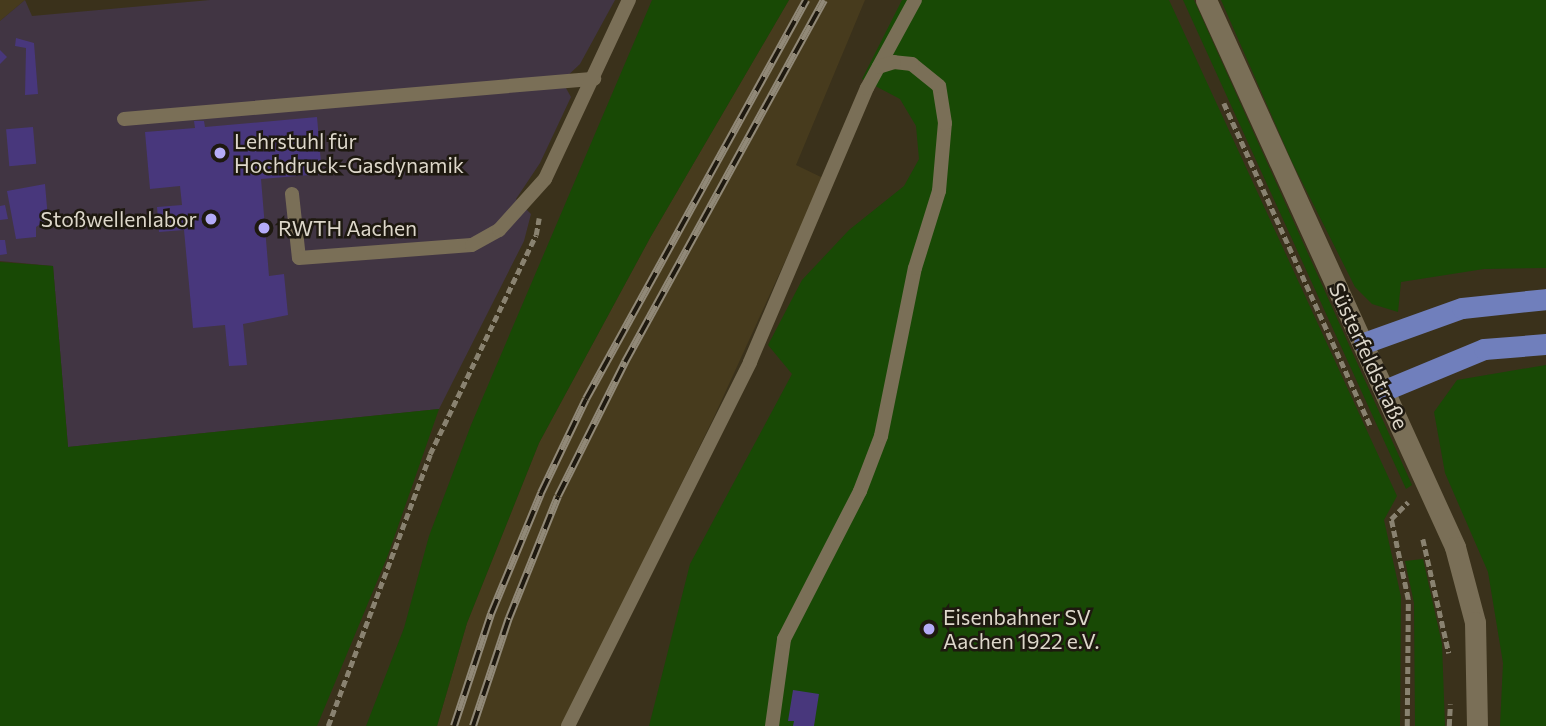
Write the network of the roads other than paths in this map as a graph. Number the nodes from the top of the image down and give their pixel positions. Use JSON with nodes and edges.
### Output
{"nodes":[{"id":1,"x":629,"y":0,"type":"edge"},
{"id":2,"x":915,"y":0,"type":"edge"},
{"id":3,"x":1206,"y":0,"type":"edge"},
{"id":4,"x":879,"y":67,"type":"junction"},
{"id":5,"x":594,"y":79,"type":"junction"},
{"id":6,"x":124,"y":119,"type":"dead end"},
{"id":7,"x":292,"y":194,"type":"dead end"},
{"id":8,"x":1546,"y":299,"type":"edge"},
{"id":9,"x":1364,"y":342,"type":"junction"},
{"id":10,"x":1546,"y":344,"type":"edge"},
{"id":11,"x":1385,"y":390,"type":"junction"},
{"id":12,"x":568,"y":726,"type":"edge"},
{"id":13,"x":772,"y":726,"type":"edge"},
{"id":14,"x":1477,"y":726,"type":"edge"}],
"edges":[{"from":1,"to":5,"type":"lane"},
{"from":2,"to":4,"type":"lane"},
{"from":3,"to":9,"type":"street","name":"Süsterfeldstraße"},
{"from":4,"to":12,"type":"lane"},
{"from":4,"to":13,"type":"lane"},
{"from":5,"to":6,"type":"lane"},
{"from":5,"to":7,"type":"lane"},
{"from":8,"to":9,"type":"highway"},
{"from":9,"to":11,"type":"street","name":"Süsterfeldstraße"},
{"from":10,"to":11,"type":"highway"},
{"from":11,"to":14,"type":"street","name":"Süsterfeldstraße"}]}
